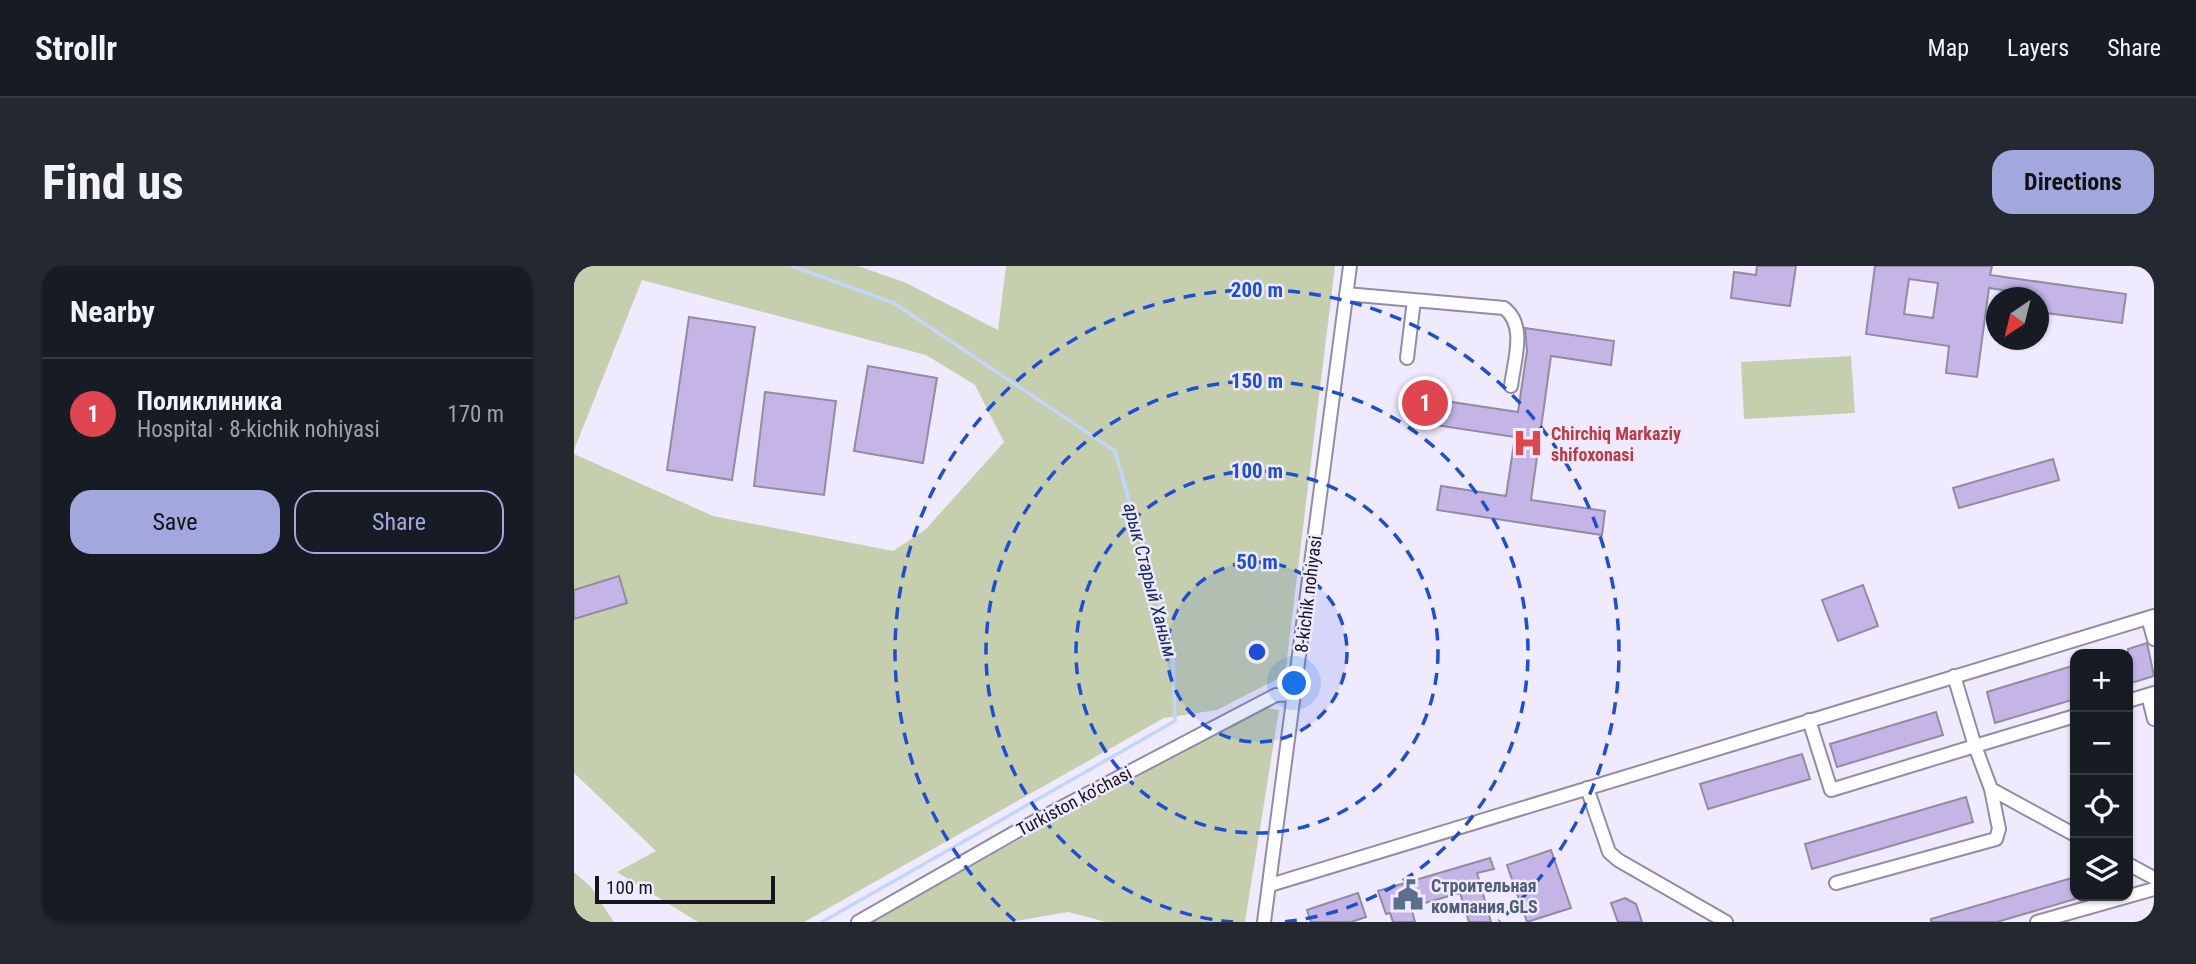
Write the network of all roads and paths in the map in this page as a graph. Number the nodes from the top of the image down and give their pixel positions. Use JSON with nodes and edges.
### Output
{"nodes":[{"id":1,"x":1350,"y":266,"type":"edge"},
{"id":2,"x":1346,"y":294,"type":"junction"},
{"id":3,"x":1414,"y":300,"type":"junction"},
{"id":4,"x":1407,"y":358,"type":"dead end"},
{"id":5,"x":1511,"y":386,"type":"dead end"},
{"id":6,"x":2151,"y":617,"type":"edge"},
{"id":7,"x":2154,"y":639,"type":"edge"},
{"id":8,"x":1955,"y":676,"type":"junction"},
{"id":9,"x":1295,"y":694,"type":"junction"},
{"id":10,"x":2151,"y":694,"type":"edge"},
{"id":11,"x":2133,"y":699,"type":"edge"},
{"id":12,"x":2070,"y":718,"type":"edge"},
{"id":13,"x":2154,"y":719,"type":"edge"},
{"id":14,"x":1809,"y":720,"type":"junction"},
{"id":15,"x":1975,"y":746,"type":"junction"},
{"id":16,"x":1587,"y":788,"type":"junction"},
{"id":17,"x":1991,"y":789,"type":"junction"},
{"id":18,"x":2070,"y":832,"type":"edge"},
{"id":19,"x":2133,"y":867,"type":"edge"},
{"id":20,"x":2154,"y":878,"type":"edge"},
{"id":21,"x":1836,"y":883,"type":"dead end"},
{"id":22,"x":1270,"y":885,"type":"junction"},
{"id":23,"x":2154,"y":889,"type":"edge"},
{"id":24,"x":858,"y":922,"type":"edge"},
{"id":25,"x":1264,"y":922,"type":"edge"},
{"id":26,"x":1726,"y":922,"type":"edge"},
{"id":27,"x":2037,"y":922,"type":"edge"}],
"edges":[{"from":1,"to":2,"type":"street","name":"8-kichik nohiyasi"},
{"from":2,"to":3,"type":"street"},
{"from":2,"to":9,"type":"street","name":"8-kichik nohiyasi"},
{"from":3,"to":4,"type":"street"},
{"from":3,"to":5,"type":"street"},
{"from":6,"to":7,"type":"street"},
{"from":6,"to":8,"type":"street"},
{"from":8,"to":14,"type":"street"},
{"from":8,"to":15,"type":"street"},
{"from":9,"to":22,"type":"street","name":"8-kichik nohiyasi"},
{"from":9,"to":24,"type":"street","name":"Turkiston ko‘chasi"},
{"from":10,"to":11,"type":"street"},
{"from":10,"to":13,"type":"street"},
{"from":12,"to":15,"type":"street"},
{"from":14,"to":15,"type":"street"},
{"from":14,"to":16,"type":"street"},
{"from":15,"to":17,"type":"street"},
{"from":16,"to":22,"type":"street"},
{"from":16,"to":26,"type":"street"},
{"from":17,"to":18,"type":"street"},
{"from":17,"to":21,"type":"street"},
{"from":19,"to":20,"type":"street"},
{"from":22,"to":25,"type":"street","name":"8-kichik nohiyasi"},
{"from":23,"to":27,"type":"street"}]}
